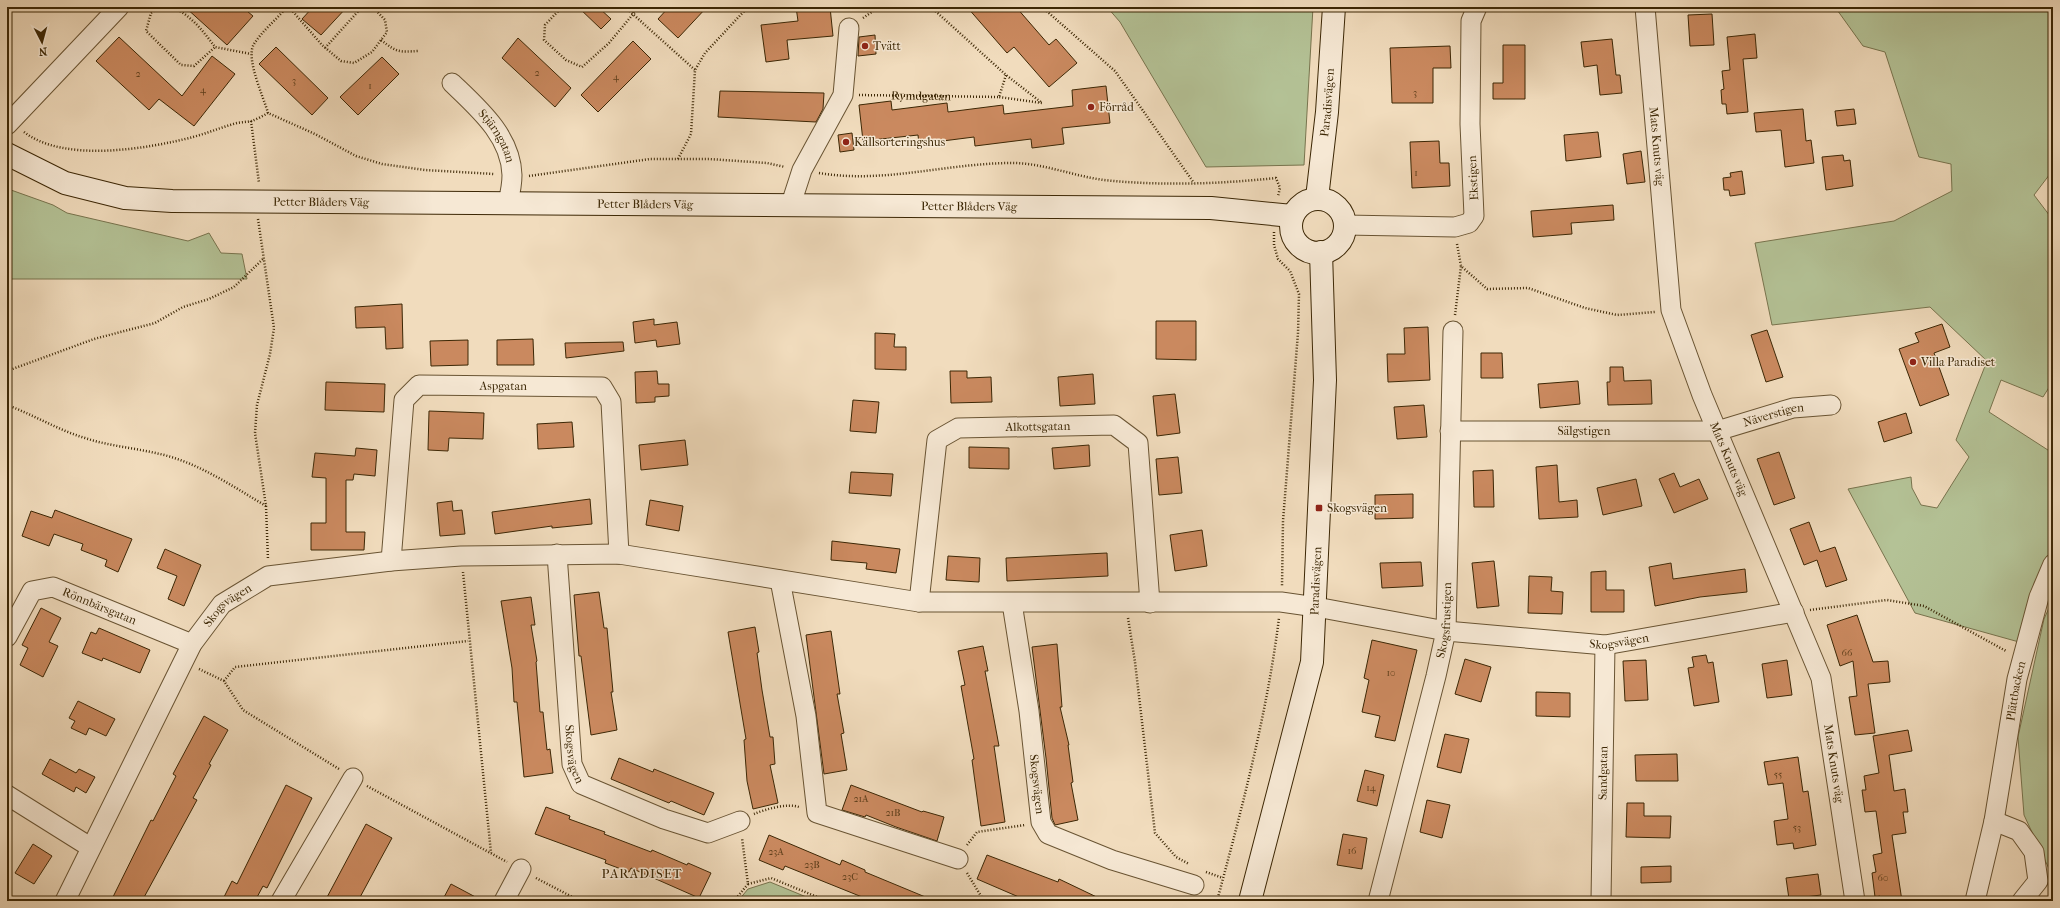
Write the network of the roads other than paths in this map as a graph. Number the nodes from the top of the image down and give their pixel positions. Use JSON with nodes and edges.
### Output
{"nodes":[{"id":1,"x":119,"y":7,"type":"edge"},
{"id":2,"x":1334,"y":7,"type":"edge"},
{"id":3,"x":1477,"y":7,"type":"edge"},
{"id":4,"x":1645,"y":7,"type":"edge"},
{"id":5,"x":849,"y":28,"type":"dead end"},
{"id":6,"x":452,"y":83,"type":"dead end"},
{"id":7,"x":8,"y":123,"type":"edge"},
{"id":8,"x":7,"y":154,"type":"edge"},
{"id":9,"x":1317,"y":198,"type":"junction"},
{"id":10,"x":508,"y":202,"type":"junction"},
{"id":11,"x":791,"y":204,"type":"junction"},
{"id":12,"x":1283,"y":215,"type":"junction"},
{"id":13,"x":1345,"y":225,"type":"junction"},
{"id":14,"x":1321,"y":252,"type":"junction"},
{"id":15,"x":1453,"y":331,"type":"road end"},
{"id":16,"x":1831,"y":405,"type":"dead end"},
{"id":17,"x":1450,"y":431,"type":"junction"},
{"id":18,"x":1717,"y":431,"type":"junction"},
{"id":19,"x":557,"y":554,"type":"junction"},
{"id":20,"x":619,"y":554,"type":"junction"},
{"id":21,"x":391,"y":561,"type":"junction"},
{"id":22,"x":2053,"y":564,"type":"edge"},
{"id":23,"x":780,"y":580,"type":"junction"},
{"id":24,"x":919,"y":602,"type":"junction"},
{"id":25,"x":1012,"y":603,"type":"junction"},
{"id":26,"x":1150,"y":603,"type":"junction"},
{"id":27,"x":1316,"y":606,"type":"junction"},
{"id":28,"x":1794,"y":612,"type":"junction"},
{"id":29,"x":1446,"y":631,"type":"junction"},
{"id":30,"x":7,"y":637,"type":"edge"},
{"id":31,"x":192,"y":644,"type":"junction"},
{"id":32,"x":1605,"y":645,"type":"junction"},
{"id":33,"x":353,"y":778,"type":"road end"},
{"id":34,"x":7,"y":795,"type":"edge"},
{"id":35,"x":740,"y":821,"type":"road end"},
{"id":36,"x":1994,"y":821,"type":"junction"},
{"id":37,"x":90,"y":847,"type":"junction"},
{"id":38,"x":958,"y":859,"type":"road end"},
{"id":39,"x":521,"y":869,"type":"road end"},
{"id":40,"x":1197,"y":874,"type":"road end"},
{"id":41,"x":65,"y":901,"type":"edge"},
{"id":42,"x":281,"y":901,"type":"edge"},
{"id":43,"x":504,"y":901,"type":"edge"},
{"id":44,"x":1250,"y":901,"type":"edge"},
{"id":45,"x":1378,"y":901,"type":"edge"},
{"id":46,"x":1601,"y":901,"type":"edge"},
{"id":47,"x":1855,"y":901,"type":"edge"},
{"id":48,"x":1975,"y":901,"type":"edge"},
{"id":49,"x":2022,"y":901,"type":"edge"}],
"edges":[{"from":1,"to":7,"type":"street"},
{"from":2,"to":9,"type":"street","name":"Paradisvägen"},
{"from":3,"to":13,"type":"street","name":"Ekstigen"},
{"from":4,"to":18,"type":"street","name":"Mats Knuts väg"},
{"from":5,"to":11,"type":"street"},
{"from":6,"to":10,"type":"street","name":"Stjärngatan"},
{"from":8,"to":10,"type":"street","name":"Petter Blåders Väg"},
{"from":9,"to":12,"type":"street"},
{"from":9,"to":13,"type":"street"},
{"from":10,"to":11,"type":"street","name":"Petter Blåders Väg"},
{"from":11,"to":12,"type":"street","name":"Petter Blåders Väg"},
{"from":12,"to":14,"type":"street"},
{"from":13,"to":14,"type":"street"},
{"from":14,"to":27,"type":"street","name":"Paradisvägen"},
{"from":15,"to":17,"type":"street","name":"Skogsfrustigen"},
{"from":16,"to":18,"type":"street","name":"Näverstigen"},
{"from":17,"to":18,"type":"street","name":"Sälgstigen"},
{"from":17,"to":29,"type":"street","name":"Skogsfrustigen"},
{"from":18,"to":28,"type":"street","name":"Mats Knuts väg"},
{"from":19,"to":20,"type":"street","name":"Skogsvägen"},
{"from":19,"to":21,"type":"street","name":"Skogsvägen"},
{"from":19,"to":35,"type":"street","name":"Skogsvägen"},
{"from":20,"to":21,"type":"street","name":"Aspgatan"},
{"from":20,"to":23,"type":"street","name":"Skogsvägen"},
{"from":21,"to":31,"type":"street","name":"Skogsvägen"},
{"from":22,"to":36,"type":"street","name":"Plättbacken"},
{"from":23,"to":24,"type":"street","name":"Skogsvägen"},
{"from":23,"to":38,"type":"street"},
{"from":24,"to":25,"type":"street","name":"Skogsvägen"},
{"from":24,"to":26,"type":"street","name":"Alkottsgatan"},
{"from":25,"to":26,"type":"street","name":"Skogsvägen"},
{"from":25,"to":40,"type":"street","name":"Skogsvägen"},
{"from":26,"to":27,"type":"street","name":"Skogsvägen"},
{"from":27,"to":29,"type":"street","name":"Skogsvägen"},
{"from":27,"to":44,"type":"street","name":"Paradisvägen"},
{"from":28,"to":32,"type":"street","name":"Skogsvägen"},
{"from":28,"to":47,"type":"street","name":"Mats Knuts väg"},
{"from":29,"to":32,"type":"street","name":"Skogsvägen"},
{"from":29,"to":45,"type":"street","name":"Skogsfrustigen"},
{"from":30,"to":31,"type":"street","name":"Rönnbärsgatan"},
{"from":31,"to":37,"type":"street","name":"Skogsvägen"},
{"from":32,"to":46,"type":"street","name":"Sandgatan"},
{"from":33,"to":42,"type":"street"},
{"from":34,"to":37,"type":"street"},
{"from":36,"to":48,"type":"street","name":"Plättbacken"},
{"from":36,"to":49,"type":"street"},
{"from":37,"to":41,"type":"street","name":"Skogsvägen"},
{"from":39,"to":43,"type":"street"}]}
